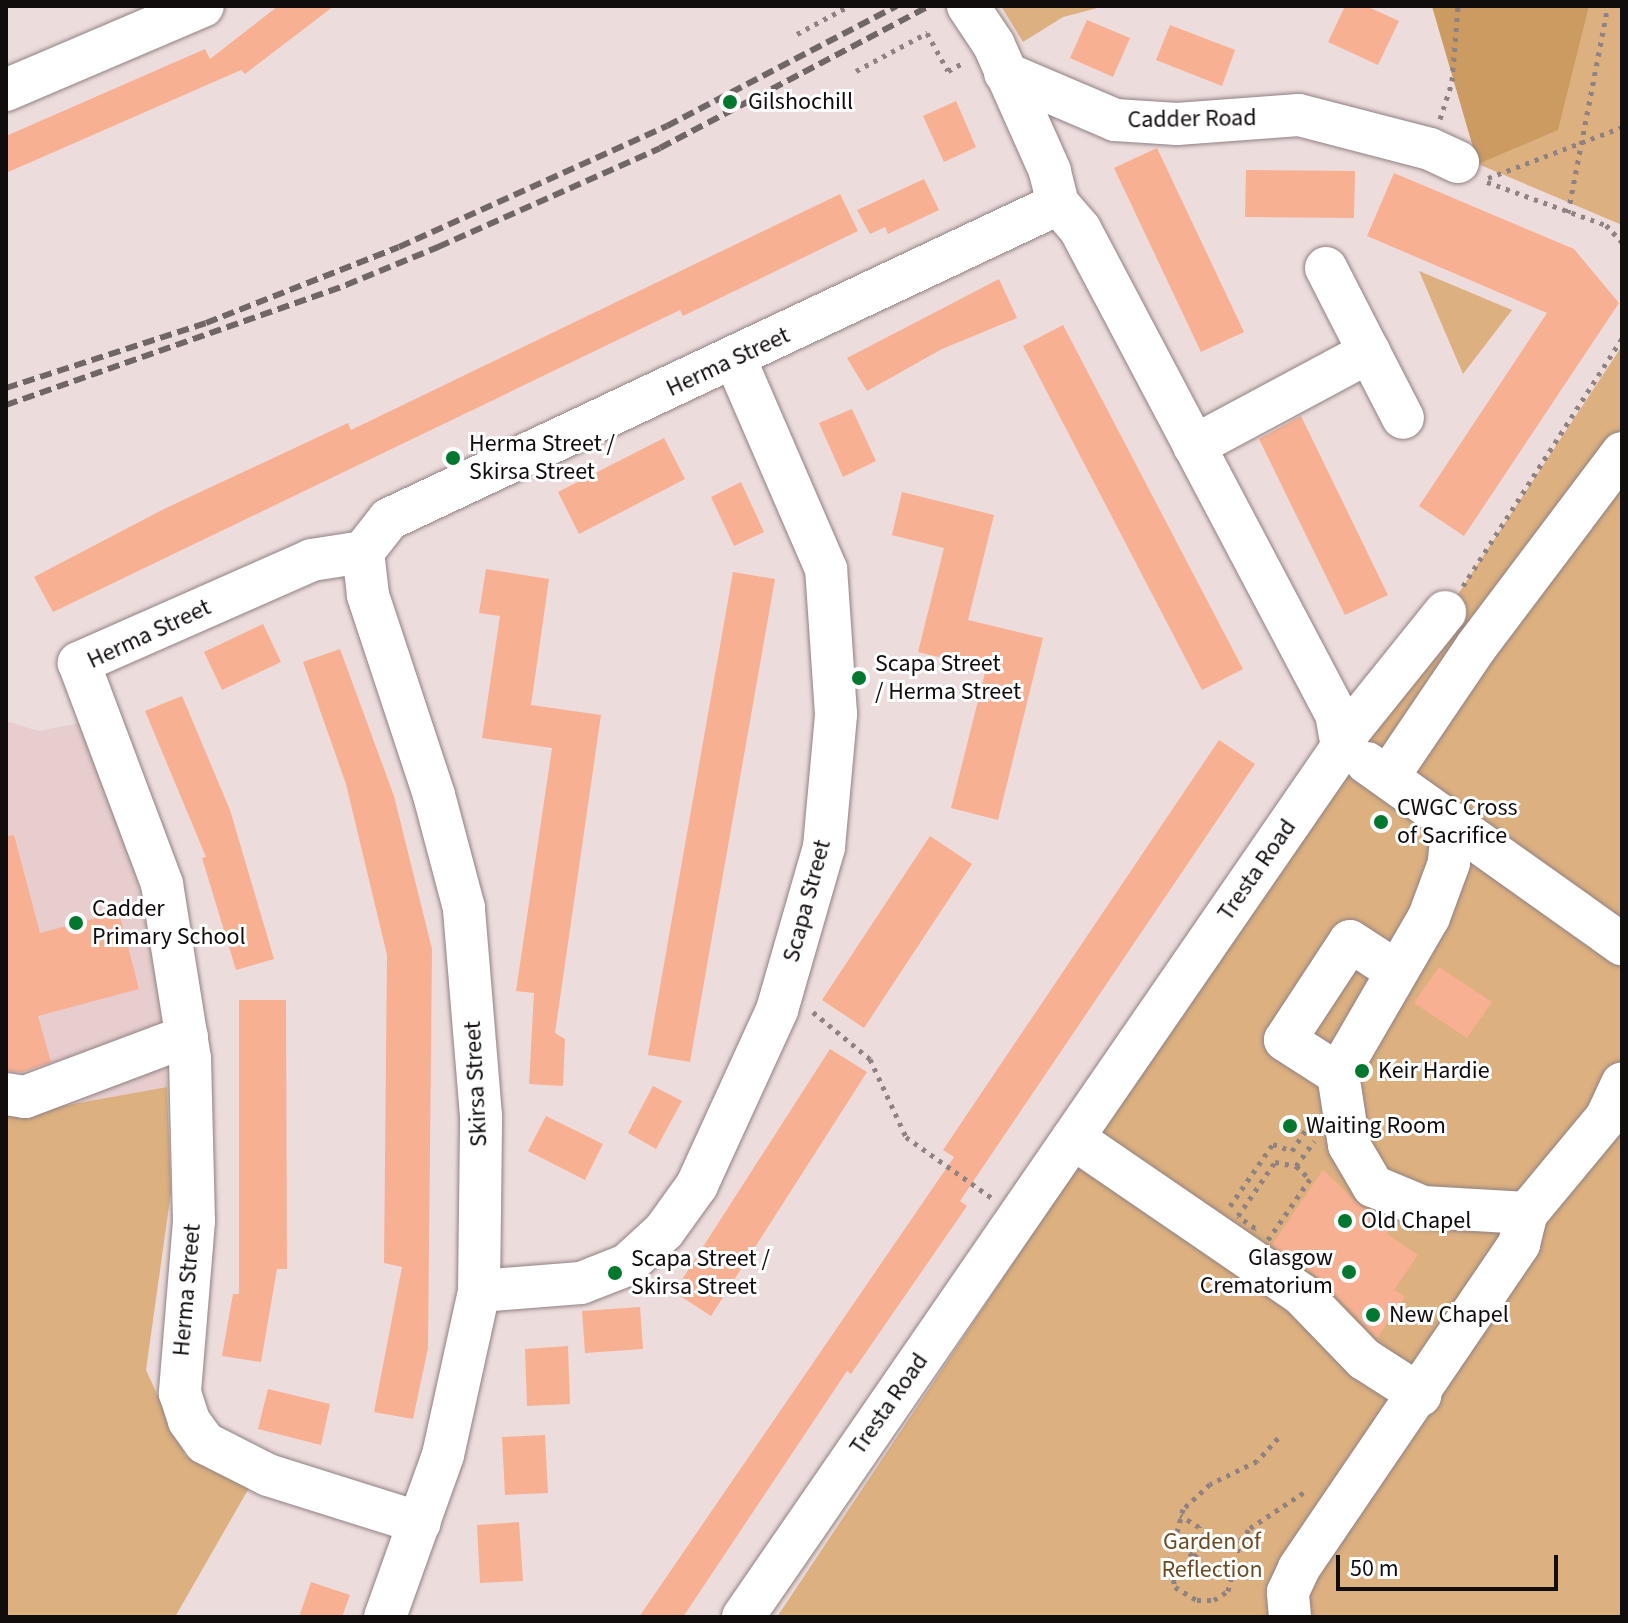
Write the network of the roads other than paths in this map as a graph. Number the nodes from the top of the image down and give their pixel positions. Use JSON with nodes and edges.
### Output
{"nodes":[{"id":1,"x":203,"y":6,"type":"edge"},
{"id":2,"x":968,"y":6,"type":"edge"},
{"id":3,"x":135,"y":19,"type":"edge"},
{"id":4,"x":999,"y":59,"type":"junction"},
{"id":5,"x":6,"y":90,"type":"edge"},
{"id":6,"x":1444,"y":155,"type":"road end"},
{"id":7,"x":1058,"y":204,"type":"junction"},
{"id":8,"x":1326,"y":268,"type":"dead end"},
{"id":9,"x":1369,"y":352,"type":"junction"},
{"id":10,"x":735,"y":359,"type":"junction"},
{"id":11,"x":1403,"y":418,"type":"dead end"},
{"id":12,"x":1194,"y":446,"type":"junction"},
{"id":13,"x":1622,"y":453,"type":"edge"},
{"id":14,"x":363,"y":552,"type":"junction"},
{"id":15,"x":1445,"y":612,"type":"road end"},
{"id":16,"x":1343,"y":743,"type":"junction"},
{"id":17,"x":1388,"y":777,"type":"junction"},
{"id":18,"x":1452,"y":826,"type":"junction"},
{"id":19,"x":1622,"y":944,"type":"edge"},
{"id":20,"x":1396,"y":971,"type":"junction"},
{"id":21,"x":187,"y":1036,"type":"junction"},
{"id":22,"x":1338,"y":1074,"type":"junction"},
{"id":23,"x":1622,"y":1083,"type":"edge"},
{"id":24,"x":6,"y":1094,"type":"edge"},
{"id":25,"x":1073,"y":1138,"type":"junction"},
{"id":26,"x":1527,"y":1213,"type":"junction"},
{"id":27,"x":479,"y":1291,"type":"junction"},
{"id":28,"x":1420,"y":1395,"type":"junction"},
{"id":29,"x":420,"y":1523,"type":"junction"},
{"id":30,"x":385,"y":1617,"type":"edge"},
{"id":31,"x":743,"y":1617,"type":"edge"},
{"id":32,"x":1290,"y":1617,"type":"edge"}],
"edges":[{"from":1,"to":3,"type":"street"},
{"from":2,"to":4,"type":"street"},
{"from":3,"to":5,"type":"street"},
{"from":4,"to":6,"type":"street","name":"Cadder Road"},
{"from":4,"to":7,"type":"street"},
{"from":7,"to":10,"type":"street","name":"Herma Street"},
{"from":7,"to":12,"type":"street"},
{"from":8,"to":9,"type":"street"},
{"from":9,"to":11,"type":"street"},
{"from":9,"to":12,"type":"street"},
{"from":10,"to":14,"type":"street","name":"Herma Street"},
{"from":10,"to":27,"type":"street","name":"Scapa Street"},
{"from":12,"to":16,"type":"street"},
{"from":13,"to":17,"type":"street"},
{"from":14,"to":21,"type":"street","name":"Herma Street"},
{"from":14,"to":27,"type":"street","name":"Skirsa Street"},
{"from":15,"to":16,"type":"street","name":"Tresta Road"},
{"from":16,"to":17,"type":"street"},
{"from":16,"to":25,"type":"street","name":"Tresta Road"},
{"from":17,"to":18,"type":"street"},
{"from":18,"to":19,"type":"street"},
{"from":18,"to":20,"type":"street"},
{"from":20,"to":22,"type":"street"},
{"from":20,"to":22,"type":"street"},
{"from":21,"to":24,"type":"street"},
{"from":21,"to":29,"type":"street","name":"Herma Street"},
{"from":22,"to":26,"type":"street"},
{"from":23,"to":26,"type":"street"},
{"from":25,"to":28,"type":"street"},
{"from":25,"to":31,"type":"street","name":"Tresta Road"},
{"from":26,"to":28,"type":"street"},
{"from":27,"to":29,"type":"street","name":"Skirsa Street"},
{"from":28,"to":32,"type":"street"},
{"from":29,"to":30,"type":"street","name":"Skirsa Street"}]}
